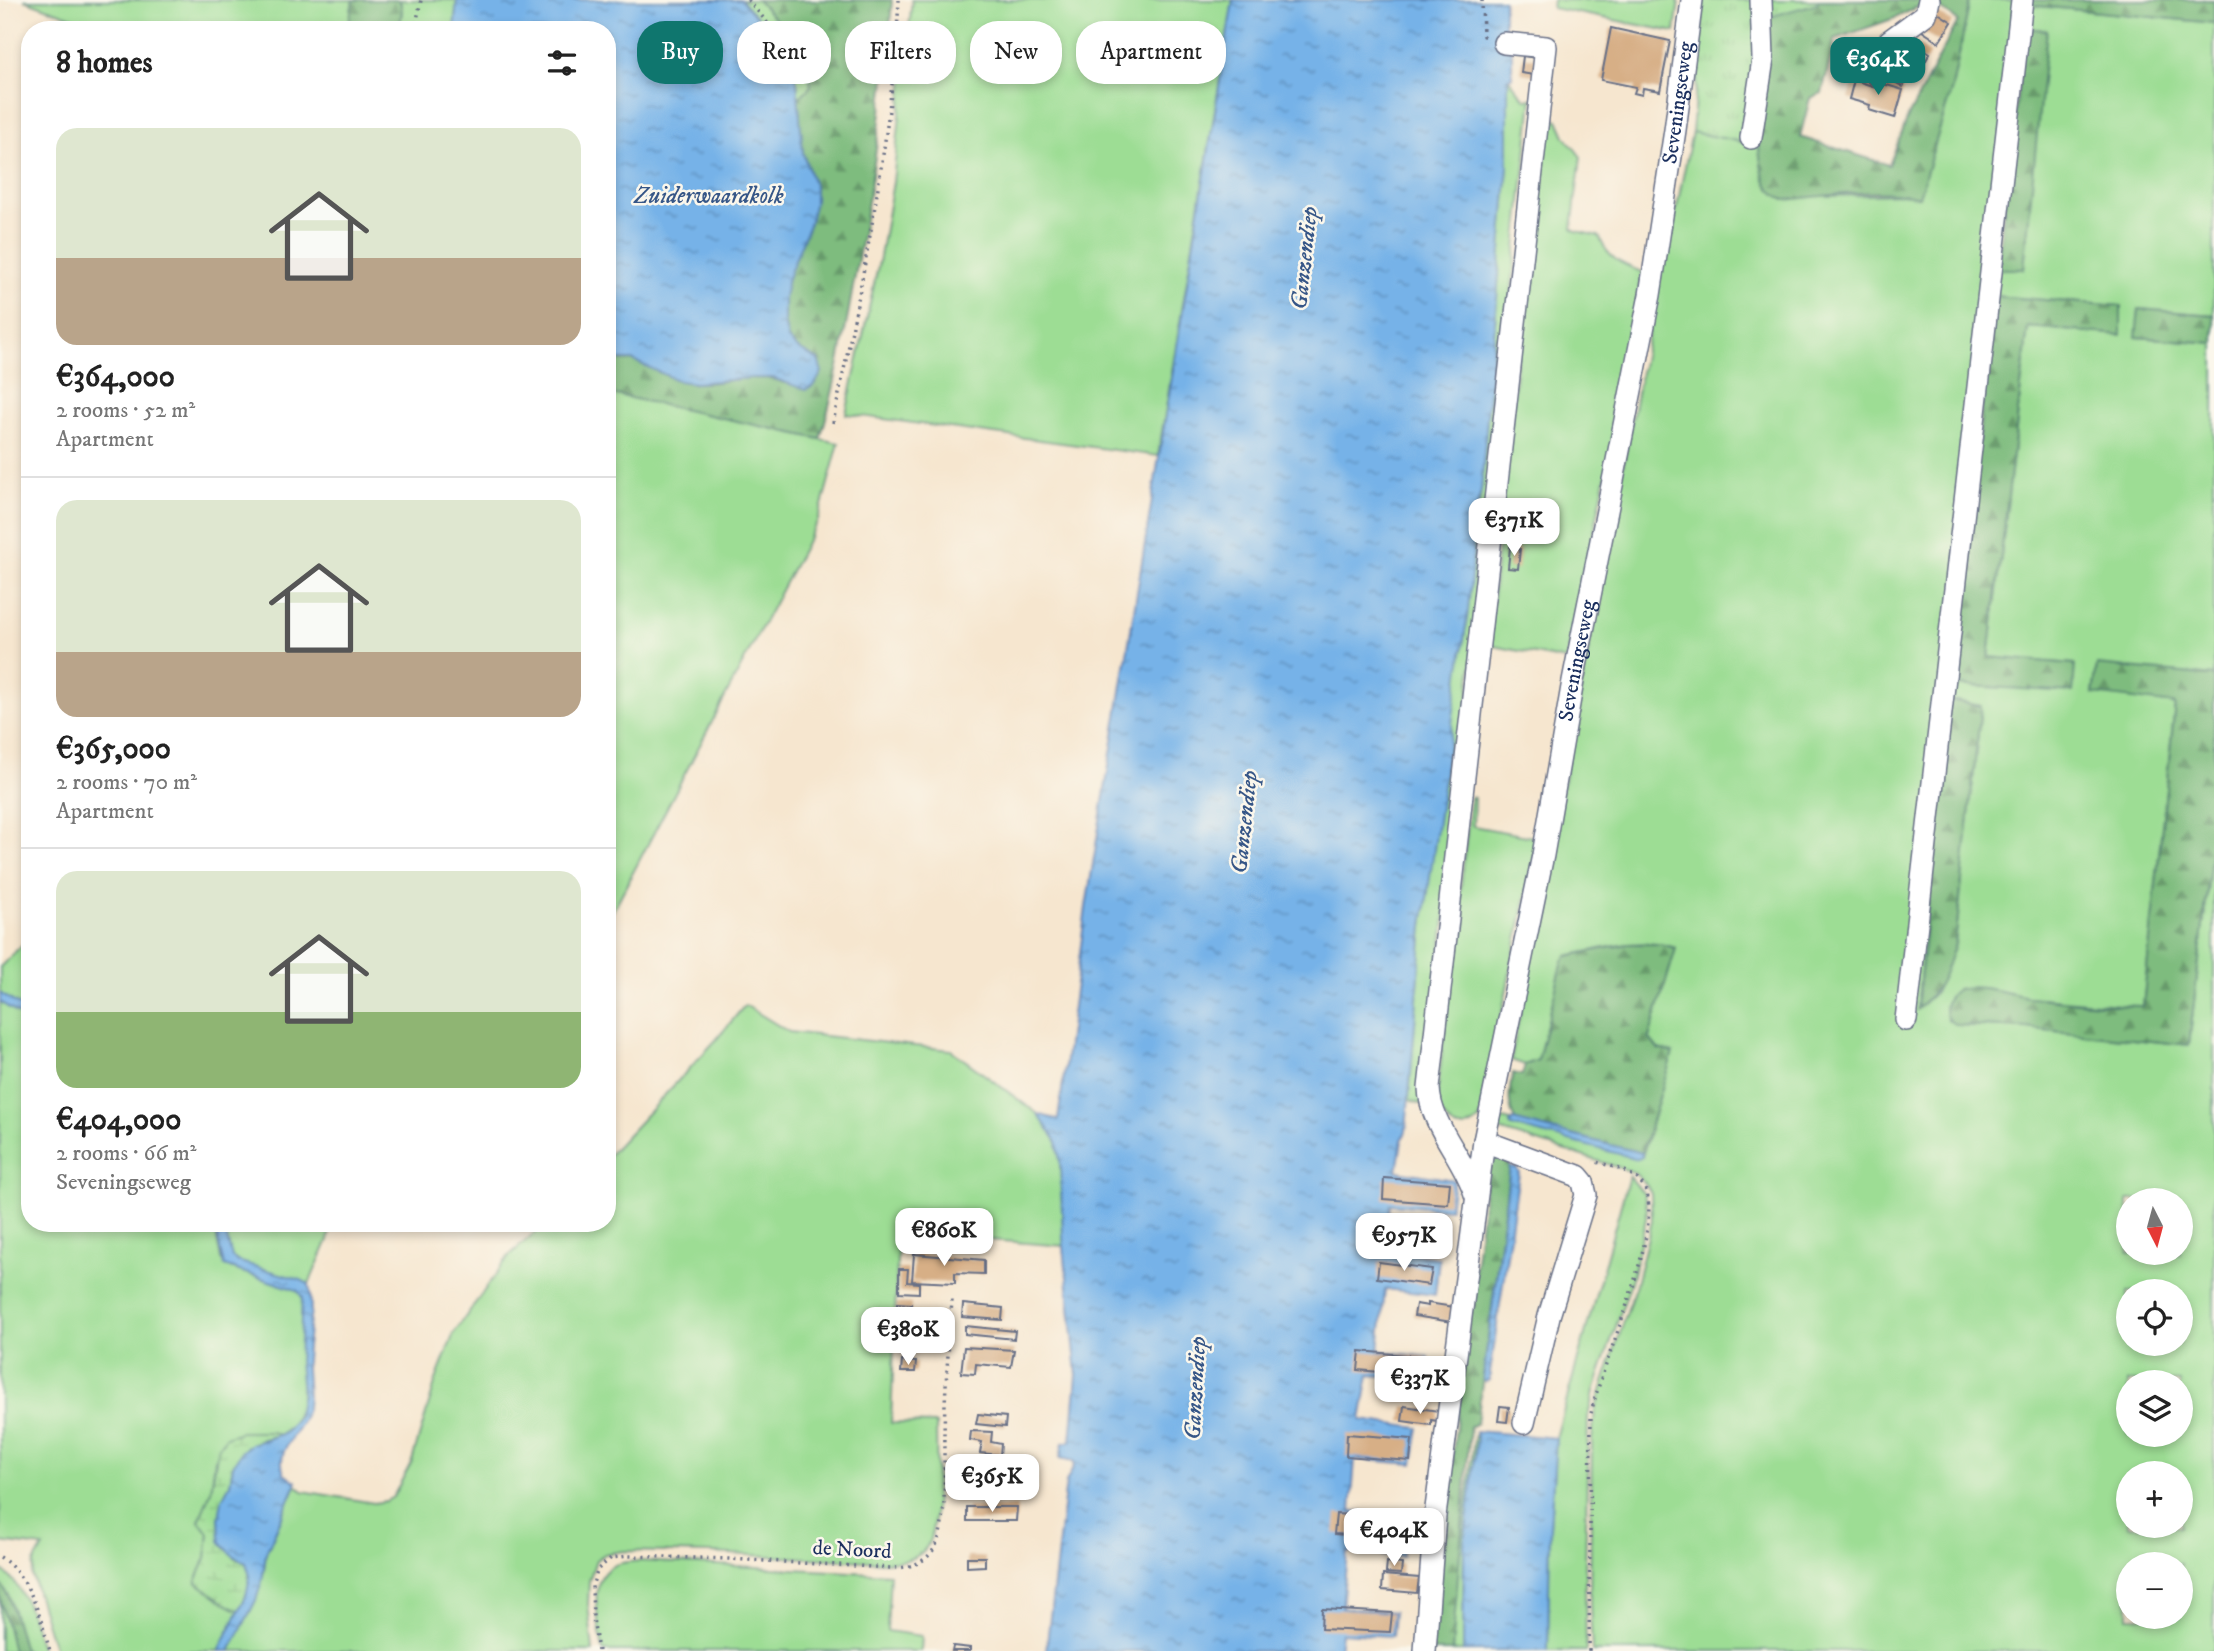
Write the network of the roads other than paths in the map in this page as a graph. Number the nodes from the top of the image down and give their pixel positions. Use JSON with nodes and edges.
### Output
{"nodes":[{"id":1,"x":1692,"y":0,"type":"edge"},
{"id":2,"x":1761,"y":0,"type":"edge"},
{"id":3,"x":1929,"y":0,"type":"edge"},
{"id":4,"x":2022,"y":0,"type":"edge"},
{"id":5,"x":1498,"y":39,"type":"road end"},
{"id":6,"x":1875,"y":73,"type":"dead end"},
{"id":7,"x":1751,"y":138,"type":"dead end"},
{"id":8,"x":1906,"y":1020,"type":"dead end"},
{"id":9,"x":1485,"y":1141,"type":"junction"},
{"id":10,"x":1476,"y":1196,"type":"junction"},
{"id":11,"x":1524,"y":1423,"type":"dead end"},
{"id":12,"x":1425,"y":1651,"type":"edge"}],
"edges":[{"from":1,"to":9,"type":"street","name":"Seveningseweg"},
{"from":2,"to":7,"type":"street"},
{"from":3,"to":6,"type":"street"},
{"from":4,"to":8,"type":"street"},
{"from":5,"to":10,"type":"street","name":"Seveningseweg"},
{"from":9,"to":10,"type":"street","name":"Seveningseweg"},
{"from":9,"to":11,"type":"street"},
{"from":10,"to":12,"type":"street","name":"Seveningseweg"}]}
